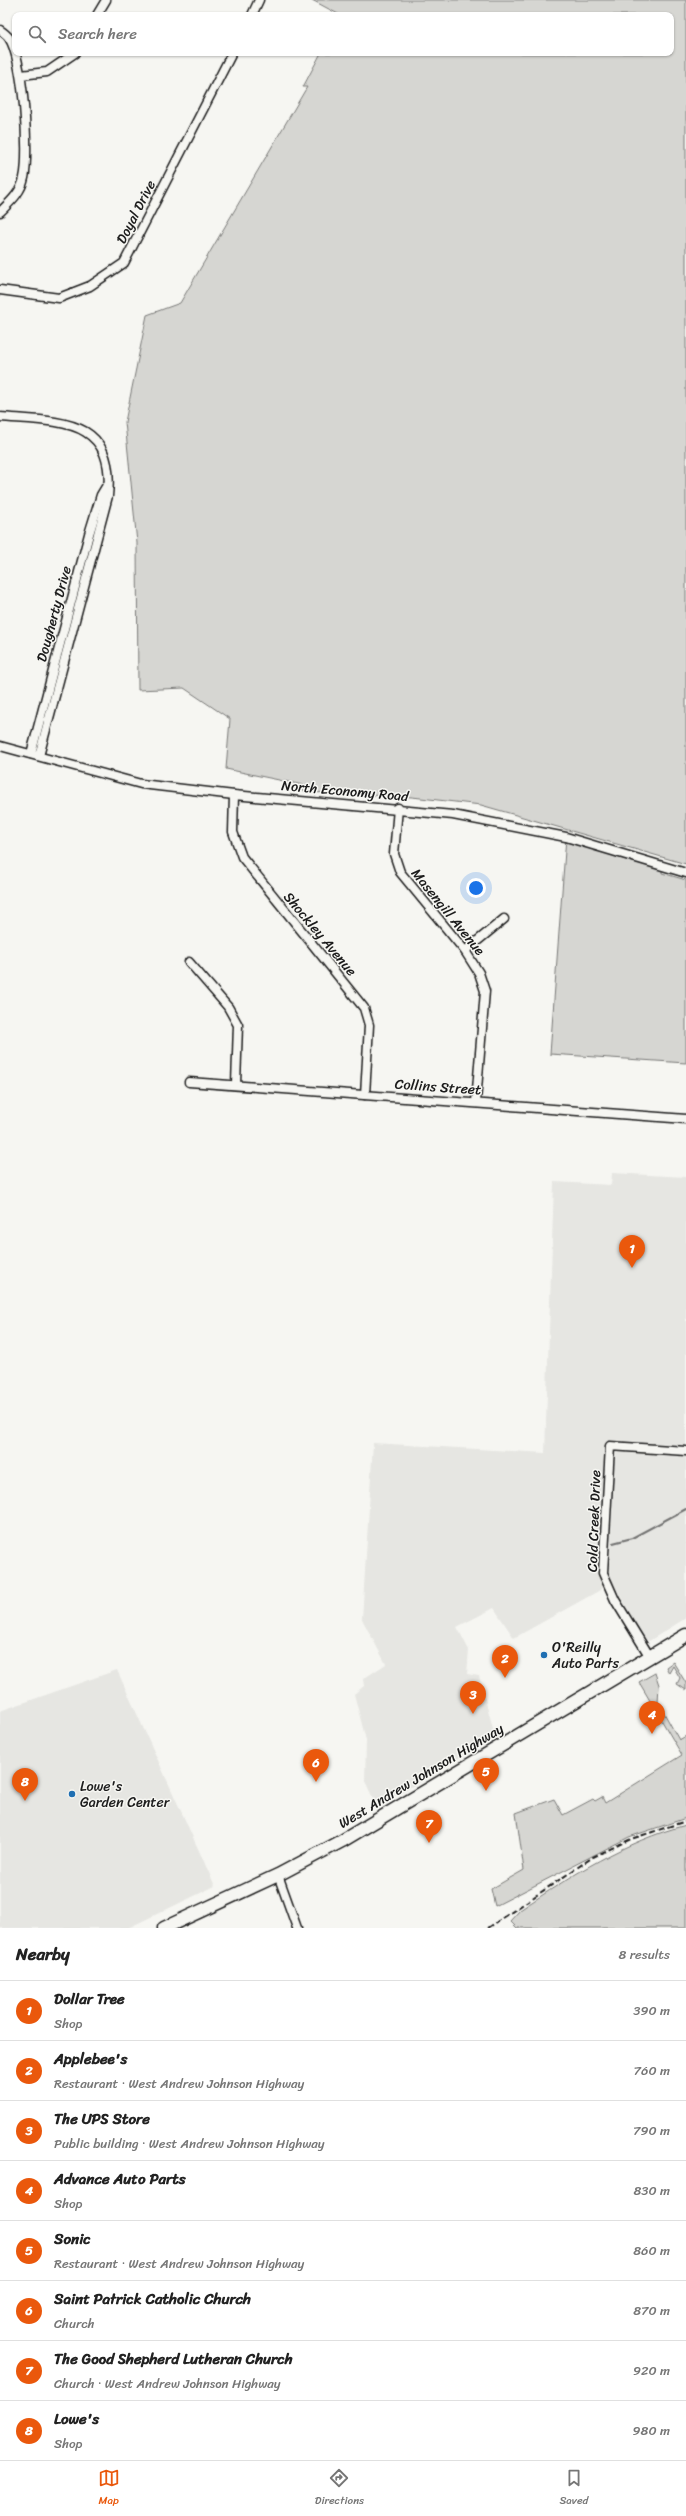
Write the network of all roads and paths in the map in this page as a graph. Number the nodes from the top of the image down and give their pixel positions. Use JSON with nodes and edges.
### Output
{"nodes":[{"id":1,"x":106,"y":0,"type":"edge"},
{"id":2,"x":259,"y":0,"type":"edge"},
{"id":3,"x":99,"y":12,"type":"edge"},
{"id":4,"x":253,"y":12,"type":"edge"},
{"id":5,"x":0,"y":30,"type":"edge"},
{"id":6,"x":12,"y":45,"type":"edge"},
{"id":7,"x":15,"y":56,"type":"edge"},
{"id":8,"x":71,"y":56,"type":"edge"},
{"id":9,"x":230,"y":56,"type":"edge"},
{"id":10,"x":21,"y":75,"type":"junction"},
{"id":11,"x":0,"y":212,"type":"edge"},
{"id":12,"x":0,"y":290,"type":"edge"},
{"id":13,"x":0,"y":417,"type":"edge"},
{"id":14,"x":108,"y":484,"type":"junction"},
{"id":15,"x":56,"y":654,"type":"junction"},
{"id":16,"x":65,"y":655,"type":"junction"},
{"id":17,"x":0,"y":746,"type":"edge"},
{"id":18,"x":35,"y":755,"type":"junction"},
{"id":19,"x":234,"y":795,"type":"junction"},
{"id":20,"x":398,"y":808,"type":"junction"},
{"id":21,"x":686,"y":873,"type":"edge"},
{"id":22,"x":504,"y":919,"type":"dead end"},
{"id":23,"x":465,"y":951,"type":"junction"},
{"id":24,"x":189,"y":962,"type":"dead end"},
{"id":25,"x":189,"y":1082,"type":"dead end"},
{"id":26,"x":236,"y":1084,"type":"junction"},
{"id":27,"x":365,"y":1095,"type":"junction"},
{"id":28,"x":476,"y":1102,"type":"junction"},
{"id":29,"x":686,"y":1119,"type":"edge"},
{"id":30,"x":686,"y":1451,"type":"edge"},
{"id":31,"x":686,"y":1635,"type":"edge"},
{"id":32,"x":650,"y":1657,"type":"junction"},
{"id":33,"x":278,"y":1875,"type":"junction"},
{"id":34,"x":164,"y":1928,"type":"edge"},
{"id":35,"x":297,"y":1928,"type":"edge"}],
"edges":[{"from":1,"to":3,"type":"street"},
{"from":2,"to":4,"type":"street"},
{"from":5,"to":6,"type":"street"},
{"from":7,"to":10,"type":"street"},
{"from":8,"to":10,"type":"street"},
{"from":9,"to":12,"type":"street","name":"Doyal Drive"},
{"from":10,"to":11,"type":"street"},
{"from":13,"to":14,"type":"street","name":"Dougherty Drive"},
{"from":14,"to":15,"type":"street","name":"Dougherty Drive"},
{"from":14,"to":16,"type":"street","name":"Dougherty Drive"},
{"from":15,"to":16,"type":"street"},
{"from":15,"to":18,"type":"street","name":"Dougherty Drive"},
{"from":16,"to":18,"type":"street","name":"Dougherty Drive"},
{"from":17,"to":18,"type":"street","name":"North Economy Road"},
{"from":18,"to":19,"type":"street","name":"North Economy Road"},
{"from":19,"to":20,"type":"street","name":"North Economy Road"},
{"from":19,"to":27,"type":"street","name":"Shockley Avenue"},
{"from":20,"to":21,"type":"street","name":"North Economy Road"},
{"from":20,"to":23,"type":"street","name":"Masengill Avenue"},
{"from":22,"to":23,"type":"street"},
{"from":23,"to":28,"type":"street","name":"Masengill Avenue"},
{"from":24,"to":26,"type":"street"},
{"from":25,"to":26,"type":"street","name":"Collins Street"},
{"from":26,"to":27,"type":"street","name":"Collins Street"},
{"from":27,"to":28,"type":"street","name":"Collins Street"},
{"from":28,"to":29,"type":"street","name":"Collins Street"},
{"from":30,"to":32,"type":"street","name":"Cold Creek Drive"},
{"from":31,"to":32,"type":"main road","name":"West Andrew Johnson Highway"},
{"from":32,"to":33,"type":"main road","name":"West Andrew Johnson Highway"},
{"from":33,"to":34,"type":"main road","name":"West Andrew Johnson Highway"},
{"from":33,"to":35,"type":"street"}]}
